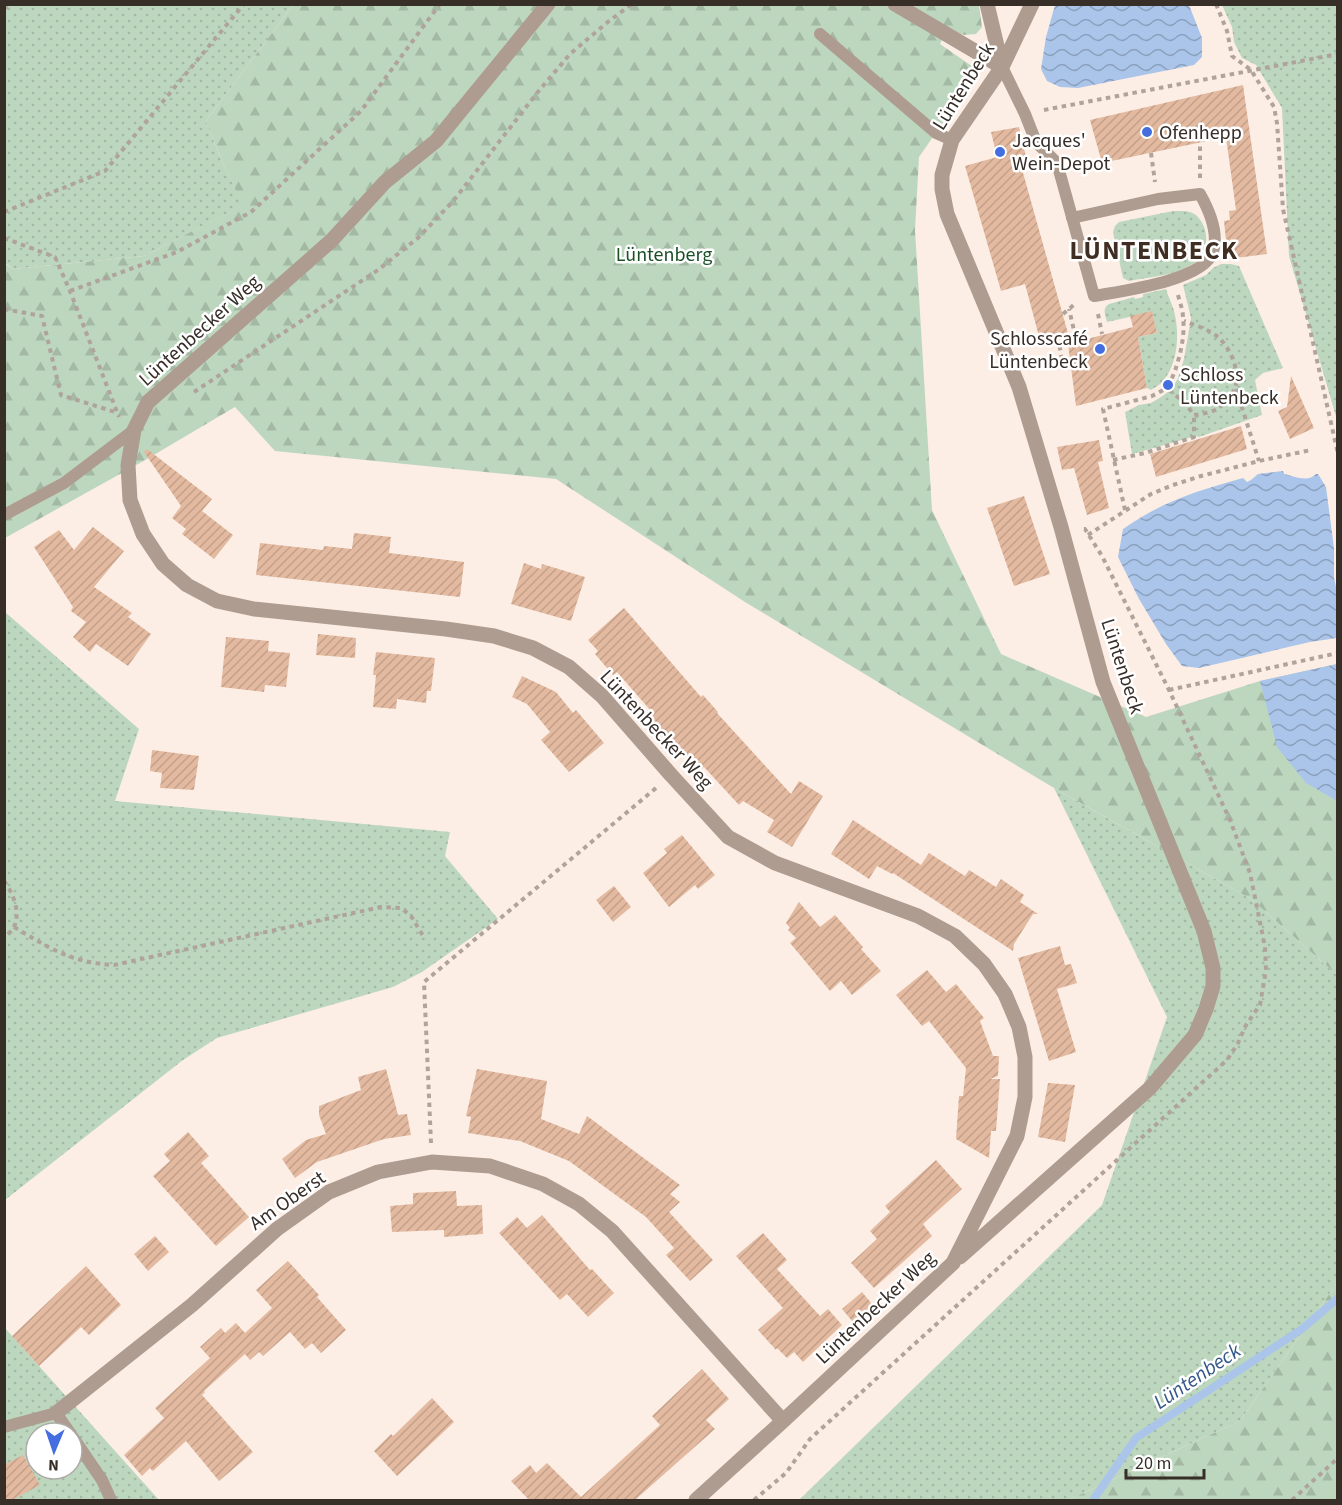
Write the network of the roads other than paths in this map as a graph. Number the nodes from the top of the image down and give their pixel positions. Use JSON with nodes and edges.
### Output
{"nodes":[{"id":1,"x":548,"y":4,"type":"edge"},
{"id":2,"x":895,"y":4,"type":"edge"},
{"id":3,"x":987,"y":4,"type":"edge"},
{"id":4,"x":1032,"y":4,"type":"edge"},
{"id":5,"x":820,"y":34,"type":"dead end"},
{"id":6,"x":1002,"y":67,"type":"junction"},
{"id":7,"x":952,"y":140,"type":"junction"},
{"id":8,"x":1072,"y":218,"type":"junction"},
{"id":9,"x":134,"y":430,"type":"junction"},
{"id":10,"x":4,"y":515,"type":"edge"},
{"id":11,"x":953,"y":1263,"type":"junction"},
{"id":12,"x":56,"y":1413,"type":"junction"},
{"id":13,"x":62,"y":1421,"type":"edge"},
{"id":14,"x":783,"y":1421,"type":"junction"},
{"id":15,"x":4,"y":1427,"type":"edge"},
{"id":16,"x":84,"y":1453,"type":"edge"},
{"id":17,"x":111,"y":1500,"type":"edge"},
{"id":18,"x":696,"y":1500,"type":"edge"}],
"edges":[{"from":1,"to":9,"type":"street","name":"Lüntenbecker Weg"},
{"from":2,"to":6,"type":"street"},
{"from":3,"to":6,"type":"street"},
{"from":4,"to":6,"type":"street","name":"Lüntenbeck"},
{"from":5,"to":7,"type":"lane"},
{"from":6,"to":7,"type":"street","name":"Lüntenbeck"},
{"from":6,"to":8,"type":"lane"},
{"from":7,"to":11,"type":"street","name":"Lüntenbeck"},
{"from":8,"to":8,"type":"lane"},
{"from":9,"to":10,"type":"lane"},
{"from":9,"to":11,"type":"street","name":"Lüntenbecker Weg"},
{"from":11,"to":14,"type":"street","name":"Lüntenbecker Weg"},
{"from":12,"to":13,"type":"lane"},
{"from":12,"to":14,"type":"street","name":"Am Oberst"},
{"from":12,"to":15,"type":"lane"},
{"from":14,"to":18,"type":"street","name":"Lüntenbecker Weg"},
{"from":16,"to":17,"type":"lane"}]}
